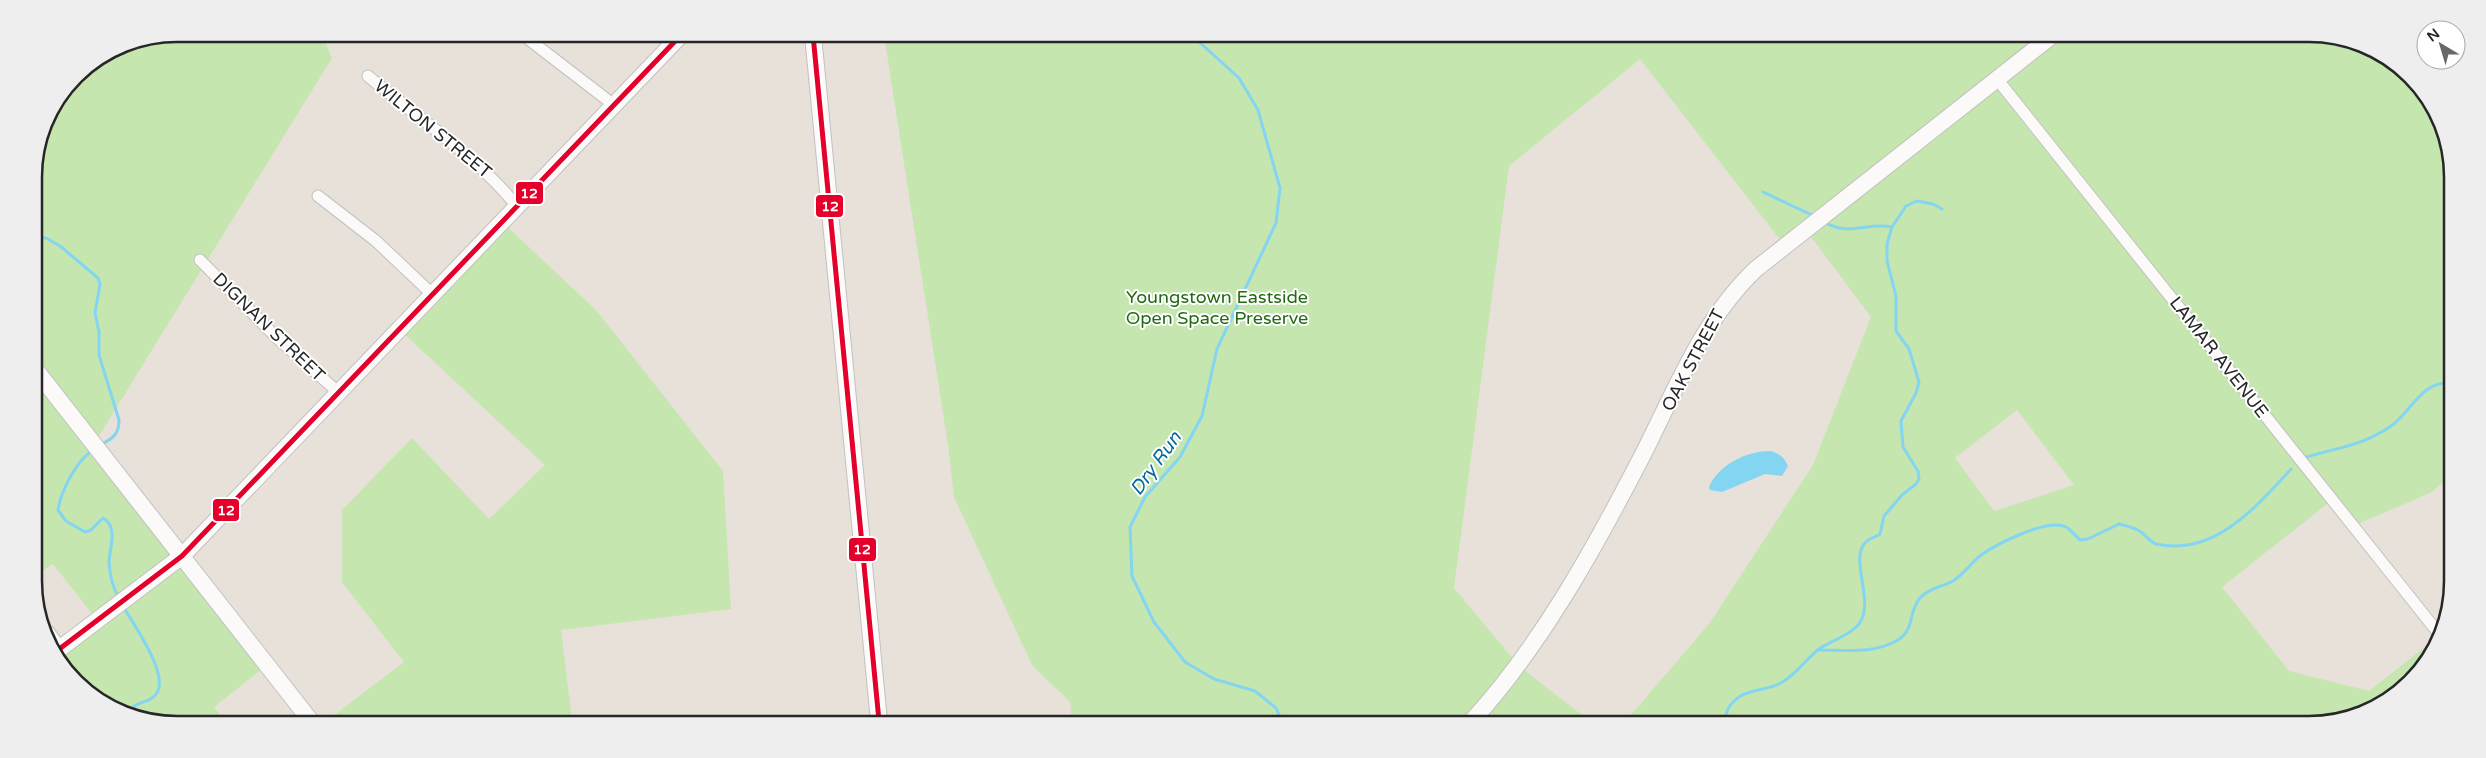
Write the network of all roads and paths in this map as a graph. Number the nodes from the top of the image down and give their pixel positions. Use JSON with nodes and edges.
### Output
{"nodes":[{"id":1,"x":533,"y":42,"type":"edge"},
{"id":2,"x":674,"y":42,"type":"edge"},
{"id":3,"x":814,"y":42,"type":"edge"},
{"id":4,"x":2044,"y":42,"type":"edge"},
{"id":5,"x":368,"y":76,"type":"dead end"},
{"id":6,"x":1997,"y":79,"type":"junction"},
{"id":7,"x":614,"y":105,"type":"junction"},
{"id":8,"x":318,"y":196,"type":"dead end"},
{"id":9,"x":517,"y":206,"type":"junction"},
{"id":10,"x":200,"y":260,"type":"dead end"},
{"id":11,"x":432,"y":294,"type":"junction"},
{"id":12,"x":43,"y":378,"type":"edge"},
{"id":13,"x":338,"y":392,"type":"junction"},
{"id":14,"x":182,"y":556,"type":"junction"},
{"id":15,"x":2434,"y":628,"type":"edge"},
{"id":16,"x":61,"y":648,"type":"edge"},
{"id":17,"x":1477,"y":715,"type":"edge"},
{"id":18,"x":307,"y":716,"type":"edge"},
{"id":19,"x":878,"y":716,"type":"edge"}],
"edges":[{"from":1,"to":7,"type":"street"},
{"from":2,"to":7,"type":"street"},
{"from":3,"to":19,"type":"street"},
{"from":4,"to":6,"type":"street","name":"OAK STREET"},
{"from":5,"to":9,"type":"street","name":"WILTON STREET"},
{"from":6,"to":15,"type":"street","name":"LAMAR AVENUE"},
{"from":6,"to":17,"type":"street","name":"OAK STREET"},
{"from":7,"to":9,"type":"street"},
{"from":8,"to":11,"type":"street"},
{"from":9,"to":11,"type":"street"},
{"from":10,"to":13,"type":"street","name":"DIGNAN STREET"},
{"from":11,"to":13,"type":"street"},
{"from":12,"to":14,"type":"street"},
{"from":13,"to":14,"type":"street"},
{"from":14,"to":16,"type":"street"},
{"from":14,"to":18,"type":"street"}]}
